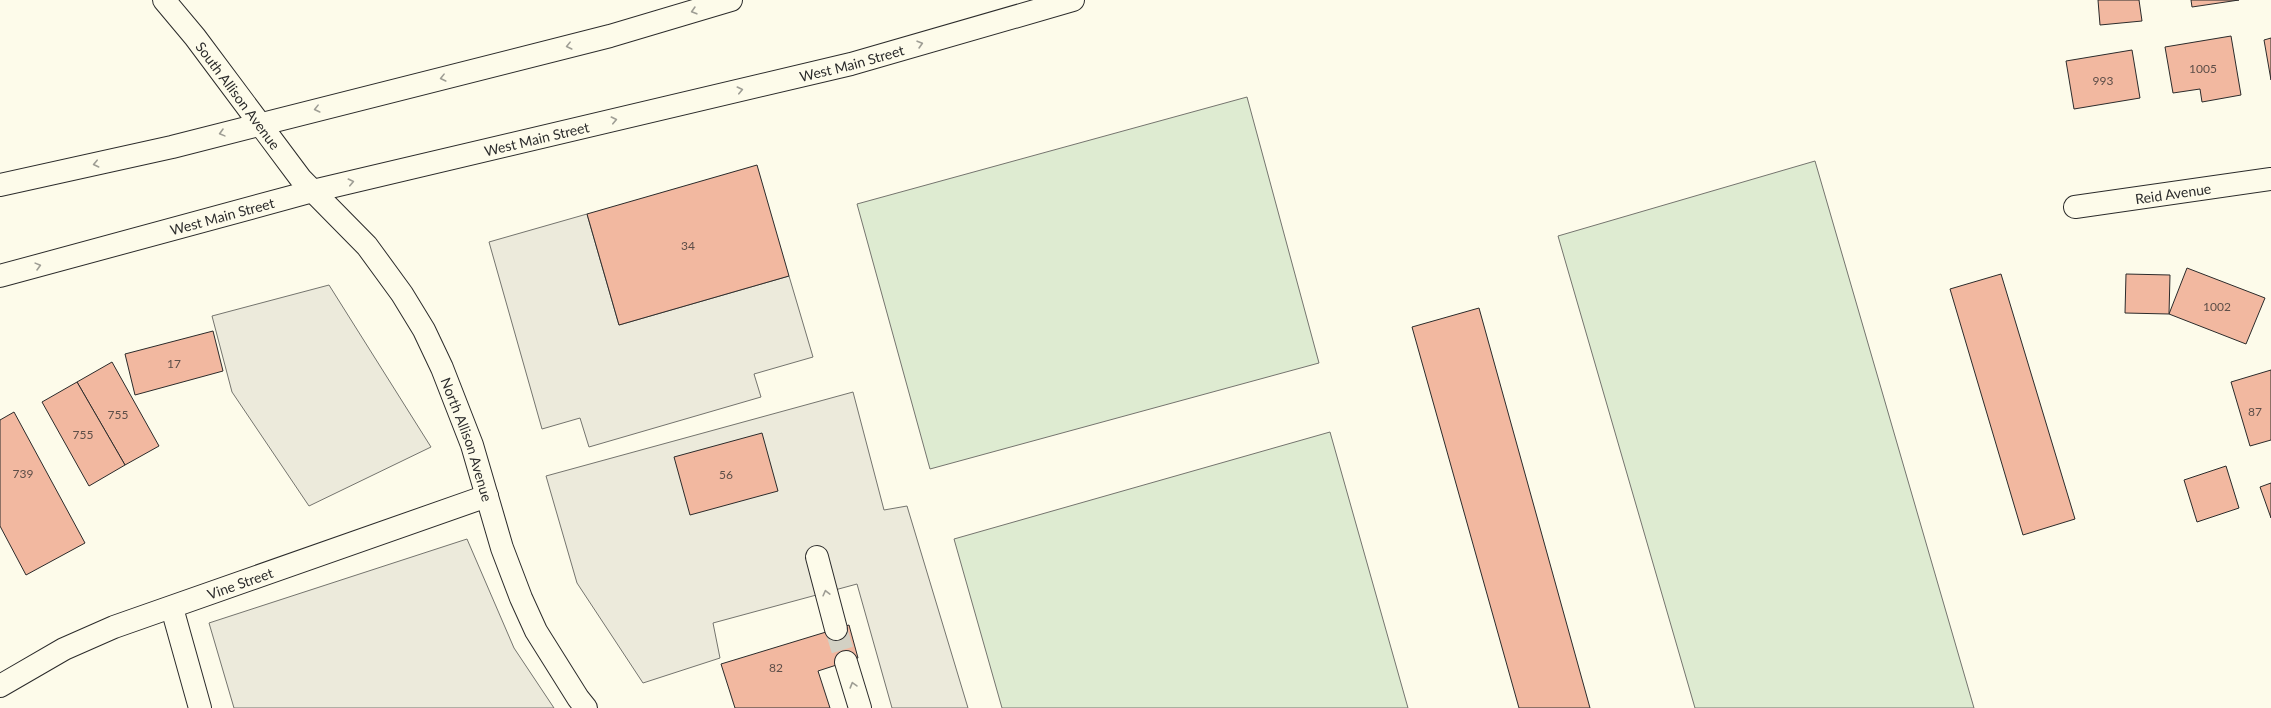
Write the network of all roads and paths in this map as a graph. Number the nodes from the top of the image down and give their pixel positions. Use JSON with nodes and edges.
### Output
{"nodes":[{"id":1,"x":164,"y":0,"type":"edge"},
{"id":2,"x":731,"y":0,"type":"edge"},
{"id":3,"x":1073,"y":0,"type":"edge"},
{"id":4,"x":260,"y":124,"type":"junction"},
{"id":5,"x":2271,"y":179,"type":"edge"},
{"id":6,"x":0,"y":185,"type":"edge"},
{"id":7,"x":313,"y":191,"type":"junction"},
{"id":8,"x":2075,"y":207,"type":"dead end"},
{"id":9,"x":0,"y":276,"type":"edge"},
{"id":10,"x":487,"y":496,"type":"junction"},
{"id":11,"x":817,"y":558,"type":"dead end"},
{"id":12,"x":172,"y":608,"type":"junction"},
{"id":13,"x":836,"y":629,"type":"tunnel mouth"},
{"id":14,"x":846,"y":662,"type":"tunnel mouth"},
{"id":15,"x":0,"y":686,"type":"edge"},
{"id":16,"x":200,"y":708,"type":"edge"},
{"id":17,"x":586,"y":708,"type":"edge"},
{"id":18,"x":860,"y":708,"type":"edge"}],
"edges":[{"from":1,"to":4,"type":"main road","name":"South Allison Avenue"},
{"from":2,"to":4,"type":"main road","one_way":true},
{"from":7,"to":3,"type":"main road","name":"West Main Street","one_way":true},
{"from":4,"to":6,"type":"main road","one_way":true},
{"from":4,"to":7,"type":"main road","name":"South Allison Avenue"},
{"from":5,"to":8,"type":"main road","name":"Reid Avenue"},
{"from":9,"to":7,"type":"main road","name":"West Main Street","one_way":true},
{"from":7,"to":10,"type":"main road","name":"North Allison Avenue"},
{"from":10,"to":12,"type":"main road","name":"Vine Street"},
{"from":10,"to":17,"type":"main road","name":"North Allison Avenue"},
{"from":13,"to":11,"type":"main road","one_way":true},
{"from":12,"to":15,"type":"main road","name":"Vine Street"},
{"from":12,"to":16,"type":"main road"},
{"from":18,"to":14,"type":"main road","one_way":true}]}
